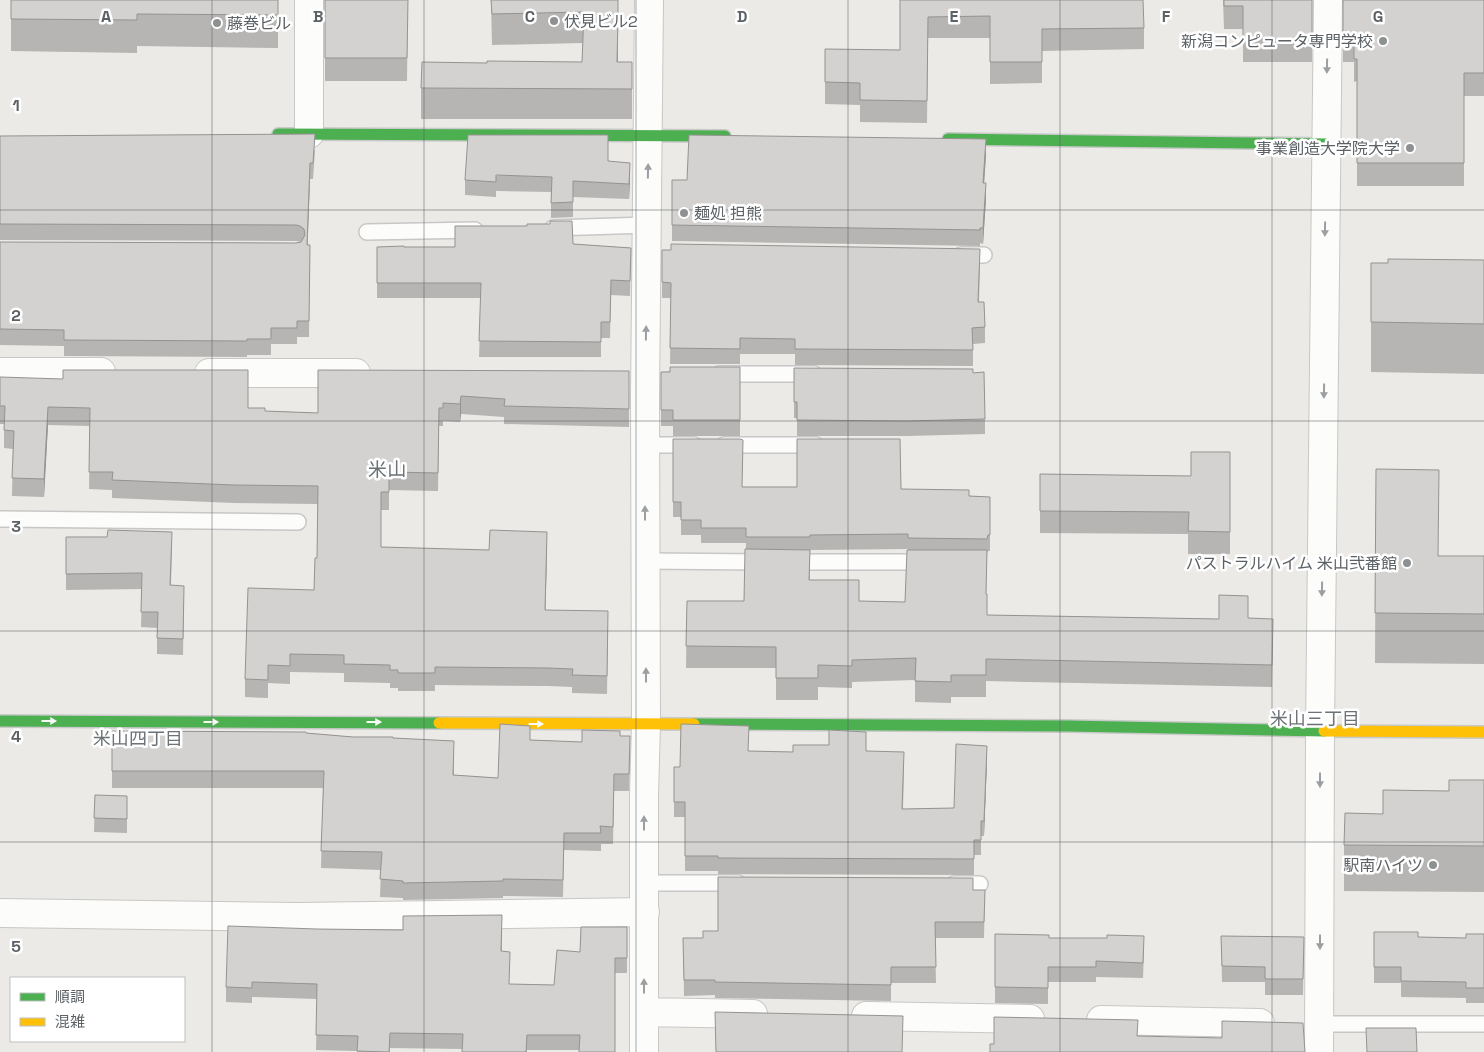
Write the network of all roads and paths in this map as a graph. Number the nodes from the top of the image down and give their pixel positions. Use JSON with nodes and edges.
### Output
{"nodes":[{"id":1,"x":309,"y":0,"type":"edge"},
{"id":2,"x":649,"y":0,"type":"edge"},
{"id":3,"x":1328,"y":0,"type":"edge"},
{"id":4,"x":269,"y":134,"type":"edge"},
{"id":5,"x":309,"y":134,"type":"junction"},
{"id":6,"x":648,"y":135,"type":"junction"},
{"id":7,"x":738,"y":136,"type":"edge"},
{"id":8,"x":937,"y":139,"type":"edge"},
{"id":9,"x":1326,"y":144,"type":"junction"},
{"id":10,"x":541,"y":228,"type":"edge"},
{"id":11,"x":492,"y":229,"type":"edge"},
{"id":12,"x":367,"y":232,"type":"dead end"},
{"id":13,"x":650,"y":242,"type":"junction"},
{"id":14,"x":944,"y":254,"type":"edge"},
{"id":15,"x":984,"y":255,"type":"dead end"},
{"id":16,"x":0,"y":372,"type":"edge"},
{"id":17,"x":129,"y":372,"type":"edge"},
{"id":18,"x":189,"y":373,"type":"edge"},
{"id":19,"x":377,"y":373,"type":"edge"},
{"id":20,"x":705,"y":374,"type":"edge"},
{"id":21,"x":833,"y":374,"type":"edge"},
{"id":22,"x":645,"y":445,"type":"junction"},
{"id":23,"x":834,"y":445,"type":"edge"},
{"id":24,"x":0,"y":519,"type":"edge"},
{"id":25,"x":298,"y":522,"type":"dead end"},
{"id":26,"x":646,"y":561,"type":"junction"},
{"id":27,"x":945,"y":562,"type":"edge"},
{"id":28,"x":0,"y":721,"type":"edge"},
{"id":29,"x":646,"y":724,"type":"junction"},
{"id":30,"x":1320,"y":731,"type":"junction"},
{"id":31,"x":1484,"y":732,"type":"edge"},
{"id":32,"x":644,"y":883,"type":"junction"},
{"id":33,"x":753,"y":883,"type":"edge"},
{"id":34,"x":941,"y":884,"type":"edge"},
{"id":35,"x":980,"y":884,"type":"dead end"},
{"id":36,"x":645,"y":912,"type":"junction"},
{"id":37,"x":0,"y":913,"type":"edge"},
{"id":38,"x":644,"y":1012,"type":"junction"},
{"id":39,"x":774,"y":1014,"type":"edge"},
{"id":40,"x":843,"y":1016,"type":"edge"},
{"id":41,"x":1051,"y":1019,"type":"edge"},
{"id":42,"x":1081,"y":1020,"type":"edge"},
{"id":43,"x":1300,"y":1024,"type":"junction"},
{"id":44,"x":1484,"y":1024,"type":"edge"},
{"id":45,"x":644,"y":1052,"type":"edge"},
{"id":46,"x":1319,"y":1052,"type":"edge"}],
"edges":[{"from":1,"to":5,"type":"street"},
{"from":2,"to":6,"type":"street"},
{"from":3,"to":9,"type":"street","one_way":true},
{"from":4,"to":5,"type":"street"},
{"from":5,"to":6,"type":"street"},
{"from":6,"to":7,"type":"street"},
{"from":13,"to":6,"type":"street","one_way":true},
{"from":8,"to":9,"type":"street"},
{"from":9,"to":30,"type":"street","one_way":true},
{"from":10,"to":13,"type":"lane"},
{"from":11,"to":12,"type":"lane"},
{"from":22,"to":13,"type":"street","one_way":true},
{"from":14,"to":15,"type":"lane"},
{"from":16,"to":17,"type":"street"},
{"from":18,"to":19,"type":"street"},
{"from":20,"to":21,"type":"lane"},
{"from":22,"to":23,"type":"lane"},
{"from":26,"to":22,"type":"street","one_way":true},
{"from":24,"to":25,"type":"lane"},
{"from":26,"to":27,"type":"lane"},
{"from":29,"to":26,"type":"street","one_way":true},
{"from":28,"to":29,"type":"street","one_way":true},
{"from":29,"to":30,"type":"street"},
{"from":32,"to":29,"type":"street","one_way":true},
{"from":30,"to":31,"type":"street"},
{"from":30,"to":43,"type":"street","one_way":true},
{"from":32,"to":33,"type":"lane"},
{"from":32,"to":36,"type":"street"},
{"from":34,"to":35,"type":"lane"},
{"from":36,"to":37,"type":"street"},
{"from":38,"to":36,"type":"street","one_way":true},
{"from":38,"to":39,"type":"street"},
{"from":38,"to":45,"type":"street"},
{"from":40,"to":41,"type":"street"},
{"from":42,"to":43,"type":"street"},
{"from":43,"to":44,"type":"lane"},
{"from":43,"to":46,"type":"street"}]}
